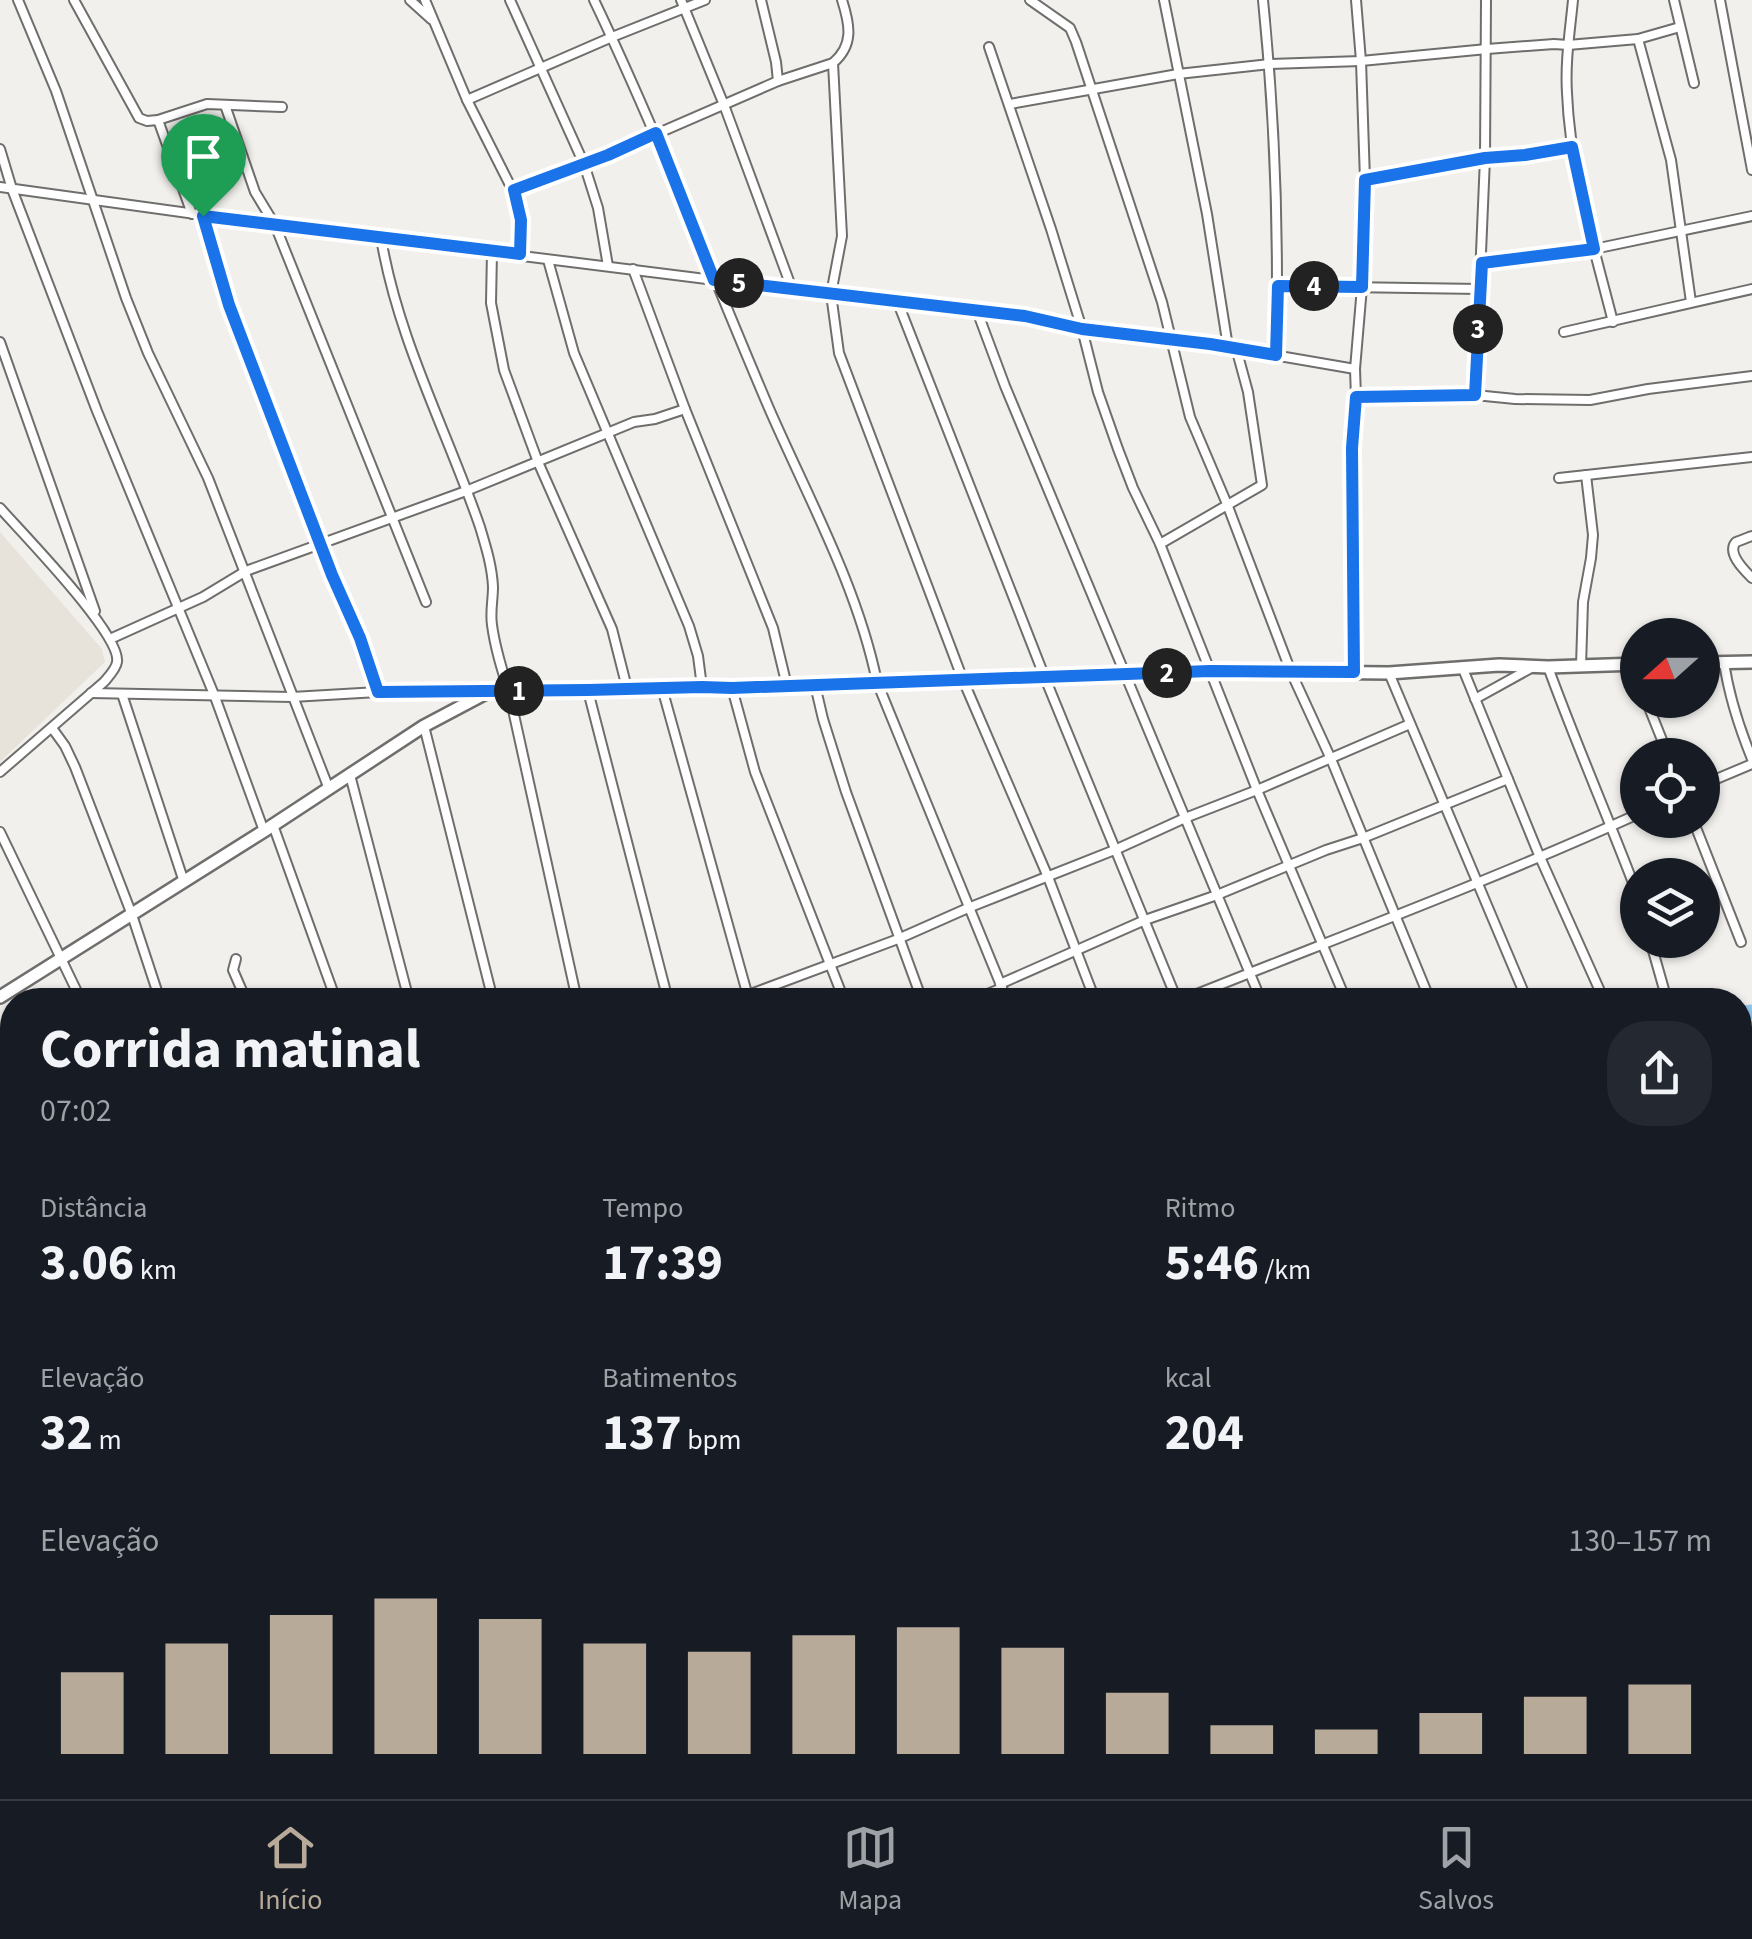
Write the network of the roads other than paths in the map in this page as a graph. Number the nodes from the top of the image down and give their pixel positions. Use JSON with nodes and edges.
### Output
{"nodes":[{"id":1,"x":18,"y":0,"type":"edge"},
{"id":2,"x":74,"y":0,"type":"edge"},
{"id":3,"x":410,"y":0,"type":"edge"},
{"id":4,"x":510,"y":0,"type":"edge"},
{"id":5,"x":594,"y":0,"type":"edge"},
{"id":6,"x":705,"y":0,"type":"edge"},
{"id":7,"x":762,"y":0,"type":"edge"},
{"id":8,"x":842,"y":0,"type":"edge"},
{"id":9,"x":1030,"y":0,"type":"edge"},
{"id":10,"x":1164,"y":0,"type":"edge"},
{"id":11,"x":1263,"y":0,"type":"edge"},
{"id":12,"x":1356,"y":0,"type":"edge"},
{"id":13,"x":1486,"y":0,"type":"edge"},
{"id":14,"x":1573,"y":0,"type":"edge"},
{"id":15,"x":1674,"y":0,"type":"edge"},
{"id":16,"x":1720,"y":0,"type":"edge"},
{"id":17,"x":428,"y":1,"type":"edge"},
{"id":18,"x":683,"y":5,"type":"edge"},
{"id":19,"x":435,"y":22,"type":"junction"},
{"id":20,"x":1680,"y":27,"type":"junction"},
{"id":21,"x":612,"y":37,"type":"junction"},
{"id":22,"x":1638,"y":38,"type":"junction"},
{"id":23,"x":1568,"y":46,"type":"junction"},
{"id":24,"x":989,"y":48,"type":"dead end"},
{"id":25,"x":1487,"y":48,"type":"junction"},
{"id":26,"x":1361,"y":62,"type":"junction"},
{"id":27,"x":833,"y":64,"type":"junction"},
{"id":28,"x":1270,"y":64,"type":"junction"},
{"id":29,"x":541,"y":68,"type":"junction"},
{"id":30,"x":1178,"y":74,"type":"junction"},
{"id":31,"x":778,"y":82,"type":"junction"},
{"id":32,"x":1694,"y":83,"type":"dead end"},
{"id":33,"x":1093,"y":90,"type":"junction"},
{"id":34,"x":467,"y":100,"type":"junction"},
{"id":35,"x":1010,"y":104,"type":"junction"},
{"id":36,"x":226,"y":105,"type":"junction"},
{"id":37,"x":724,"y":106,"type":"junction"},
{"id":38,"x":282,"y":107,"type":"dead end"},
{"id":39,"x":158,"y":120,"type":"junction"},
{"id":40,"x":656,"y":133,"type":"junction"},
{"id":41,"x":1572,"y":147,"type":"junction"},
{"id":42,"x":0,"y":149,"type":"edge"},
{"id":43,"x":1485,"y":158,"type":"junction"},
{"id":44,"x":584,"y":164,"type":"junction"},
{"id":45,"x":1752,"y":170,"type":"edge"},
{"id":46,"x":1365,"y":180,"type":"junction"},
{"id":47,"x":0,"y":187,"type":"edge"},
{"id":48,"x":12,"y":189,"type":"junction"},
{"id":49,"x":514,"y":190,"type":"junction"},
{"id":50,"x":93,"y":201,"type":"junction"},
{"id":51,"x":192,"y":214,"type":"junction"},
{"id":52,"x":203,"y":216,"type":"junction"},
{"id":53,"x":1752,"y":216,"type":"edge"},
{"id":54,"x":275,"y":226,"type":"junction"},
{"id":55,"x":1680,"y":232,"type":"junction"},
{"id":56,"x":382,"y":238,"type":"junction"},
{"id":57,"x":1594,"y":249,"type":"junction"},
{"id":58,"x":492,"y":252,"type":"junction"},
{"id":59,"x":520,"y":254,"type":"junction"},
{"id":60,"x":548,"y":260,"type":"junction"},
{"id":61,"x":1482,"y":263,"type":"junction"},
{"id":62,"x":608,"y":266,"type":"junction"},
{"id":63,"x":633,"y":269,"type":"junction"},
{"id":64,"x":714,"y":280,"type":"junction"},
{"id":65,"x":1278,"y":286,"type":"junction"},
{"id":66,"x":1362,"y":287,"type":"junction"},
{"id":67,"x":792,"y":289,"type":"junction"},
{"id":68,"x":1480,"y":289,"type":"junction"},
{"id":69,"x":1752,"y":289,"type":"edge"},
{"id":70,"x":831,"y":294,"type":"junction"},
{"id":71,"x":1691,"y":302,"type":"junction"},
{"id":72,"x":898,"y":303,"type":"junction"},
{"id":73,"x":978,"y":311,"type":"junction"},
{"id":74,"x":1613,"y":322,"type":"junction"},
{"id":75,"x":1082,"y":329,"type":"junction"},
{"id":76,"x":1564,"y":332,"type":"dead end"},
{"id":77,"x":1172,"y":340,"type":"junction"},
{"id":78,"x":0,"y":342,"type":"edge"},
{"id":79,"x":1232,"y":348,"type":"junction"},
{"id":80,"x":1276,"y":355,"type":"junction"},
{"id":81,"x":1355,"y":369,"type":"junction"},
{"id":82,"x":1752,"y":376,"type":"edge"},
{"id":83,"x":1475,"y":395,"type":"junction"},
{"id":84,"x":1356,"y":397,"type":"junction"},
{"id":85,"x":685,"y":409,"type":"junction"},
{"id":86,"x":608,"y":434,"type":"junction"},
{"id":87,"x":1752,"y":458,"type":"edge"},
{"id":88,"x":538,"y":462,"type":"junction"},
{"id":89,"x":1586,"y":475,"type":"junction"},
{"id":90,"x":1559,"y":478,"type":"dead end"},
{"id":91,"x":466,"y":492,"type":"junction"},
{"id":92,"x":1226,"y":504,"type":"junction"},
{"id":93,"x":0,"y":508,"type":"edge"},
{"id":94,"x":391,"y":518,"type":"junction"},
{"id":95,"x":1752,"y":536,"type":"edge"},
{"id":96,"x":1160,"y":544,"type":"junction"},
{"id":97,"x":321,"y":546,"type":"junction"},
{"id":98,"x":246,"y":571,"type":"junction"},
{"id":99,"x":1752,"y":578,"type":"edge"},
{"id":100,"x":426,"y":602,"type":"dead end"},
{"id":101,"x":177,"y":608,"type":"junction"},
{"id":102,"x":98,"y":620,"type":"junction"},
{"id":103,"x":110,"y":639,"type":"junction"},
{"id":104,"x":1720,"y":662,"type":"edge"},
{"id":105,"x":1724,"y":662,"type":"junction"},
{"id":106,"x":1752,"y":662,"type":"edge"},
{"id":107,"x":1620,"y":665,"type":"edge"},
{"id":108,"x":1542,"y":666,"type":"junction"},
{"id":109,"x":1581,"y":666,"type":"junction"},
{"id":110,"x":1463,"y":668,"type":"junction"},
{"id":111,"x":1210,"y":671,"type":"junction"},
{"id":112,"x":1292,"y":672,"type":"junction"},
{"id":113,"x":1354,"y":672,"type":"junction"},
{"id":114,"x":1390,"y":673,"type":"junction"},
{"id":115,"x":1126,"y":675,"type":"junction"},
{"id":116,"x":1045,"y":678,"type":"junction"},
{"id":117,"x":963,"y":680,"type":"junction"},
{"id":118,"x":878,"y":682,"type":"junction"},
{"id":119,"x":815,"y":685,"type":"junction"},
{"id":120,"x":787,"y":686,"type":"junction"},
{"id":121,"x":702,"y":687,"type":"junction"},
{"id":122,"x":627,"y":688,"type":"junction"},
{"id":123,"x":662,"y":688,"type":"junction"},
{"id":124,"x":732,"y":688,"type":"junction"},
{"id":125,"x":588,"y":690,"type":"junction"},
{"id":126,"x":378,"y":692,"type":"junction"},
{"id":127,"x":490,"y":692,"type":"junction"},
{"id":128,"x":509,"y":692,"type":"junction"},
{"id":129,"x":91,"y":693,"type":"junction"},
{"id":130,"x":122,"y":694,"type":"junction"},
{"id":131,"x":215,"y":697,"type":"junction"},
{"id":132,"x":292,"y":698,"type":"junction"},
{"id":133,"x":1475,"y":698,"type":"junction"},
{"id":134,"x":1410,"y":724,"type":"junction"},
{"id":135,"x":424,"y":726,"type":"junction"},
{"id":136,"x":52,"y":728,"type":"junction"},
{"id":137,"x":1330,"y":759,"type":"junction"},
{"id":138,"x":1752,"y":762,"type":"edge"},
{"id":139,"x":0,"y":772,"type":"edge"},
{"id":140,"x":350,"y":775,"type":"junction"},
{"id":141,"x":1720,"y":777,"type":"edge"},
{"id":142,"x":1508,"y":779,"type":"junction"},
{"id":143,"x":330,"y":789,"type":"junction"},
{"id":144,"x":1257,"y":790,"type":"junction"},
{"id":145,"x":1446,"y":806,"type":"junction"},
{"id":146,"x":1185,"y":818,"type":"junction"},
{"id":147,"x":1620,"y":822,"type":"edge"},
{"id":148,"x":1612,"y":826,"type":"junction"},
{"id":149,"x":268,"y":828,"type":"junction"},
{"id":150,"x":0,"y":832,"type":"edge"},
{"id":151,"x":1363,"y":838,"type":"junction"},
{"id":152,"x":1700,"y":838,"type":"edge"},
{"id":153,"x":1117,"y":849,"type":"junction"},
{"id":154,"x":1540,"y":856,"type":"junction"},
{"id":155,"x":1624,"y":858,"type":"edge"},
{"id":156,"x":1290,"y":866,"type":"junction"},
{"id":157,"x":1048,"y":877,"type":"junction"},
{"id":158,"x":184,"y":882,"type":"junction"},
{"id":159,"x":1478,"y":884,"type":"junction"},
{"id":160,"x":1217,"y":894,"type":"junction"},
{"id":161,"x":968,"y":908,"type":"junction"},
{"id":162,"x":1395,"y":914,"type":"junction"},
{"id":163,"x":132,"y":915,"type":"junction"},
{"id":164,"x":1145,"y":920,"type":"junction"},
{"id":165,"x":898,"y":939,"type":"junction"},
{"id":166,"x":1741,"y":942,"type":"dead end"},
{"id":167,"x":1324,"y":944,"type":"junction"},
{"id":168,"x":1078,"y":951,"type":"junction"},
{"id":169,"x":1655,"y":958,"type":"edge"},
{"id":170,"x":60,"y":959,"type":"junction"},
{"id":171,"x":236,"y":959,"type":"dead end"},
{"id":172,"x":831,"y":965,"type":"junction"},
{"id":173,"x":1249,"y":973,"type":"junction"},
{"id":174,"x":1001,"y":986,"type":"junction"},
{"id":175,"x":13,"y":988,"type":"edge"},
{"id":176,"x":74,"y":988,"type":"edge"},
{"id":177,"x":156,"y":988,"type":"edge"},
{"id":178,"x":241,"y":988,"type":"edge"},
{"id":179,"x":331,"y":988,"type":"edge"},
{"id":180,"x":406,"y":988,"type":"edge"},
{"id":181,"x":490,"y":988,"type":"edge"},
{"id":182,"x":574,"y":988,"type":"edge"},
{"id":183,"x":665,"y":988,"type":"edge"},
{"id":184,"x":745,"y":988,"type":"edge"},
{"id":185,"x":771,"y":988,"type":"edge"},
{"id":186,"x":840,"y":988,"type":"edge"},
{"id":187,"x":917,"y":988,"type":"edge"},
{"id":188,"x":997,"y":988,"type":"edge"},
{"id":189,"x":1091,"y":988,"type":"edge"},
{"id":190,"x":1175,"y":988,"type":"edge"},
{"id":191,"x":1211,"y":988,"type":"edge"},
{"id":192,"x":1256,"y":988,"type":"edge"},
{"id":193,"x":1341,"y":988,"type":"edge"},
{"id":194,"x":1425,"y":988,"type":"edge"},
{"id":195,"x":1522,"y":988,"type":"edge"},
{"id":196,"x":1599,"y":988,"type":"edge"},
{"id":197,"x":1664,"y":988,"type":"edge"}],
"edges":[{"from":1,"to":50,"type":"street"},
{"from":2,"to":39,"type":"street"},
{"from":3,"to":19,"type":"street"},
{"from":4,"to":29,"type":"street"},
{"from":5,"to":21,"type":"street"},
{"from":6,"to":18,"type":"street"},
{"from":7,"to":31,"type":"street"},
{"from":8,"to":27,"type":"street"},
{"from":9,"to":33,"type":"street"},
{"from":10,"to":30,"type":"street"},
{"from":11,"to":28,"type":"street"},
{"from":12,"to":26,"type":"street"},
{"from":13,"to":25,"type":"street"},
{"from":14,"to":23,"type":"street"},
{"from":15,"to":20,"type":"street"},
{"from":16,"to":45,"type":"street"},
{"from":17,"to":19,"type":"street"},
{"from":18,"to":21,"type":"street"},
{"from":18,"to":37,"type":"street"},
{"from":19,"to":34,"type":"street"},
{"from":20,"to":22,"type":"street"},
{"from":20,"to":32,"type":"street"},
{"from":21,"to":29,"type":"street"},
{"from":21,"to":40,"type":"street"},
{"from":22,"to":23,"type":"street"},
{"from":22,"to":55,"type":"street"},
{"from":23,"to":25,"type":"street"},
{"from":23,"to":41,"type":"street"},
{"from":24,"to":35,"type":"street"},
{"from":25,"to":26,"type":"street"},
{"from":25,"to":43,"type":"street"},
{"from":26,"to":28,"type":"street"},
{"from":26,"to":46,"type":"street"},
{"from":27,"to":31,"type":"street"},
{"from":27,"to":70,"type":"street"},
{"from":28,"to":30,"type":"street"},
{"from":28,"to":65,"type":"street"},
{"from":29,"to":34,"type":"street"},
{"from":29,"to":44,"type":"street"},
{"from":30,"to":33,"type":"street"},
{"from":30,"to":79,"type":"street"},
{"from":31,"to":37,"type":"street"},
{"from":33,"to":35,"type":"street"},
{"from":33,"to":77,"type":"street"},
{"from":34,"to":49,"type":"street"},
{"from":35,"to":75,"type":"street"},
{"from":36,"to":38,"type":"street"},
{"from":36,"to":39,"type":"street"},
{"from":36,"to":54,"type":"street"},
{"from":37,"to":40,"type":"street"},
{"from":37,"to":67,"type":"street"},
{"from":39,"to":51,"type":"street"},
{"from":40,"to":44,"type":"street"},
{"from":40,"to":64,"type":"street"},
{"from":41,"to":43,"type":"street"},
{"from":41,"to":57,"type":"street"},
{"from":42,"to":48,"type":"street"},
{"from":43,"to":46,"type":"street"},
{"from":43,"to":61,"type":"street"},
{"from":44,"to":49,"type":"street"},
{"from":44,"to":62,"type":"street"},
{"from":46,"to":66,"type":"street"},
{"from":47,"to":48,"type":"street"},
{"from":48,"to":50,"type":"street"},
{"from":48,"to":101,"type":"street"},
{"from":49,"to":59,"type":"street"},
{"from":50,"to":51,"type":"street"},
{"from":50,"to":98,"type":"street"},
{"from":51,"to":52,"type":"street"},
{"from":52,"to":54,"type":"street"},
{"from":52,"to":97,"type":"street"},
{"from":53,"to":55,"type":"street"},
{"from":54,"to":56,"type":"street"},
{"from":54,"to":94,"type":"street"},
{"from":55,"to":57,"type":"street"},
{"from":55,"to":71,"type":"street"},
{"from":56,"to":58,"type":"street"},
{"from":56,"to":91,"type":"street"},
{"from":57,"to":61,"type":"street"},
{"from":57,"to":74,"type":"street"},
{"from":58,"to":59,"type":"street"},
{"from":58,"to":88,"type":"street"},
{"from":59,"to":60,"type":"street"},
{"from":60,"to":62,"type":"street"},
{"from":60,"to":86,"type":"street"},
{"from":61,"to":68,"type":"street"},
{"from":62,"to":63,"type":"street"},
{"from":63,"to":64,"type":"street"},
{"from":63,"to":85,"type":"street"},
{"from":64,"to":67,"type":"street"},
{"from":64,"to":118,"type":"street"},
{"from":65,"to":66,"type":"street"},
{"from":65,"to":80,"type":"street"},
{"from":66,"to":68,"type":"street"},
{"from":66,"to":81,"type":"street"},
{"from":67,"to":70,"type":"street"},
{"from":68,"to":83,"type":"street"},
{"from":69,"to":71,"type":"street"},
{"from":70,"to":72,"type":"street"},
{"from":70,"to":117,"type":"street"},
{"from":71,"to":74,"type":"street"},
{"from":72,"to":73,"type":"street"},
{"from":72,"to":116,"type":"street"},
{"from":73,"to":75,"type":"street"},
{"from":73,"to":115,"type":"street"},
{"from":74,"to":76,"type":"street"},
{"from":75,"to":77,"type":"street"},
{"from":75,"to":96,"type":"street"},
{"from":77,"to":79,"type":"street"},
{"from":77,"to":92,"type":"street"},
{"from":78,"to":102,"type":"street"},
{"from":79,"to":80,"type":"street"},
{"from":79,"to":92,"type":"street"},
{"from":80,"to":81,"type":"street"},
{"from":81,"to":84,"type":"street"},
{"from":82,"to":83,"type":"street"},
{"from":83,"to":84,"type":"street"},
{"from":84,"to":113,"type":"street"},
{"from":85,"to":86,"type":"street"},
{"from":85,"to":120,"type":"street"},
{"from":86,"to":88,"type":"street"},
{"from":86,"to":121,"type":"street"},
{"from":87,"to":89,"type":"street"},
{"from":88,"to":91,"type":"street"},
{"from":88,"to":122,"type":"street"},
{"from":89,"to":90,"type":"street"},
{"from":89,"to":109,"type":"street"},
{"from":91,"to":94,"type":"street"},
{"from":91,"to":128,"type":"street"},
{"from":92,"to":96,"type":"street"},
{"from":92,"to":112,"type":"street"},
{"from":93,"to":102,"type":"street"},
{"from":94,"to":97,"type":"street"},
{"from":94,"to":100,"type":"street"},
{"from":95,"to":99,"type":"street"},
{"from":96,"to":111,"type":"street"},
{"from":97,"to":98,"type":"street"},
{"from":97,"to":126,"type":"street"},
{"from":98,"to":101,"type":"street"},
{"from":98,"to":132,"type":"street"},
{"from":101,"to":103,"type":"street"},
{"from":101,"to":131,"type":"street"},
{"from":102,"to":103,"type":"street"},
{"from":103,"to":129,"type":"street"},
{"from":104,"to":105,"type":"street"},
{"from":105,"to":106,"type":"street"},
{"from":105,"to":138,"type":"street"},
{"from":107,"to":109,"type":"street"},
{"from":108,"to":109,"type":"street"},
{"from":108,"to":110,"type":"street"},
{"from":108,"to":133,"type":"street"},
{"from":108,"to":148,"type":"street"},
{"from":110,"to":114,"type":"street"},
{"from":110,"to":133,"type":"street"},
{"from":111,"to":112,"type":"street"},
{"from":111,"to":115,"type":"street"},
{"from":111,"to":144,"type":"street"},
{"from":112,"to":113,"type":"street"},
{"from":112,"to":137,"type":"street"},
{"from":113,"to":114,"type":"street"},
{"from":114,"to":134,"type":"street"},
{"from":115,"to":116,"type":"street"},
{"from":115,"to":146,"type":"street"},
{"from":116,"to":117,"type":"street"},
{"from":116,"to":153,"type":"street"},
{"from":117,"to":118,"type":"street"},
{"from":117,"to":157,"type":"street"},
{"from":118,"to":119,"type":"street"},
{"from":118,"to":161,"type":"street"},
{"from":119,"to":120,"type":"street"},
{"from":119,"to":165,"type":"street"},
{"from":120,"to":124,"type":"street"},
{"from":121,"to":123,"type":"street"},
{"from":121,"to":124,"type":"street"},
{"from":122,"to":123,"type":"street"},
{"from":122,"to":125,"type":"street"},
{"from":123,"to":184,"type":"street"},
{"from":124,"to":172,"type":"street"},
{"from":125,"to":128,"type":"street"},
{"from":125,"to":183,"type":"street"},
{"from":126,"to":127,"type":"street"},
{"from":126,"to":132,"type":"street"},
{"from":127,"to":128,"type":"street"},
{"from":127,"to":135,"type":"street"},
{"from":128,"to":182,"type":"street"},
{"from":129,"to":130,"type":"street"},
{"from":129,"to":136,"type":"street"},
{"from":130,"to":131,"type":"street"},
{"from":130,"to":158,"type":"street"},
{"from":131,"to":132,"type":"street"},
{"from":131,"to":149,"type":"street"},
{"from":132,"to":143,"type":"street"},
{"from":133,"to":142,"type":"street"},
{"from":134,"to":137,"type":"street"},
{"from":134,"to":145,"type":"street"},
{"from":135,"to":140,"type":"street"},
{"from":135,"to":181,"type":"street"},
{"from":136,"to":139,"type":"street"},
{"from":136,"to":163,"type":"street"},
{"from":137,"to":144,"type":"street"},
{"from":137,"to":151,"type":"street"},
{"from":138,"to":141,"type":"street"},
{"from":140,"to":143,"type":"street"},
{"from":140,"to":180,"type":"street"},
{"from":142,"to":145,"type":"street"},
{"from":142,"to":154,"type":"street"},
{"from":143,"to":149,"type":"street"},
{"from":144,"to":146,"type":"street"},
{"from":144,"to":156,"type":"street"},
{"from":145,"to":151,"type":"street"},
{"from":145,"to":159,"type":"street"},
{"from":146,"to":153,"type":"street"},
{"from":146,"to":160,"type":"street"},
{"from":147,"to":148,"type":"street"},
{"from":148,"to":154,"type":"street"},
{"from":148,"to":155,"type":"street"},
{"from":149,"to":158,"type":"street"},
{"from":149,"to":179,"type":"street"},
{"from":150,"to":170,"type":"street"},
{"from":151,"to":156,"type":"street"},
{"from":151,"to":162,"type":"street"},
{"from":152,"to":166,"type":"street"},
{"from":153,"to":157,"type":"street"},
{"from":153,"to":164,"type":"street"},
{"from":154,"to":159,"type":"street"},
{"from":154,"to":196,"type":"street"},
{"from":156,"to":160,"type":"street"},
{"from":156,"to":167,"type":"street"},
{"from":157,"to":161,"type":"street"},
{"from":157,"to":168,"type":"street"},
{"from":158,"to":163,"type":"street"},
{"from":159,"to":162,"type":"street"},
{"from":159,"to":195,"type":"street"},
{"from":160,"to":164,"type":"street"},
{"from":160,"to":173,"type":"street"},
{"from":161,"to":165,"type":"street"},
{"from":161,"to":174,"type":"street"},
{"from":162,"to":167,"type":"street"},
{"from":162,"to":194,"type":"street"},
{"from":163,"to":170,"type":"street"},
{"from":163,"to":177,"type":"street"},
{"from":164,"to":168,"type":"street"},
{"from":164,"to":190,"type":"street"},
{"from":165,"to":172,"type":"street"},
{"from":165,"to":187,"type":"street"},
{"from":167,"to":173,"type":"street"},
{"from":167,"to":193,"type":"street"},
{"from":168,"to":174,"type":"street"},
{"from":168,"to":189,"type":"street"},
{"from":169,"to":197,"type":"street"},
{"from":170,"to":175,"type":"street"},
{"from":170,"to":176,"type":"street"},
{"from":171,"to":178,"type":"street"},
{"from":172,"to":185,"type":"street"},
{"from":172,"to":186,"type":"street"},
{"from":173,"to":191,"type":"street"},
{"from":173,"to":192,"type":"street"},
{"from":174,"to":188,"type":"street"}]}
